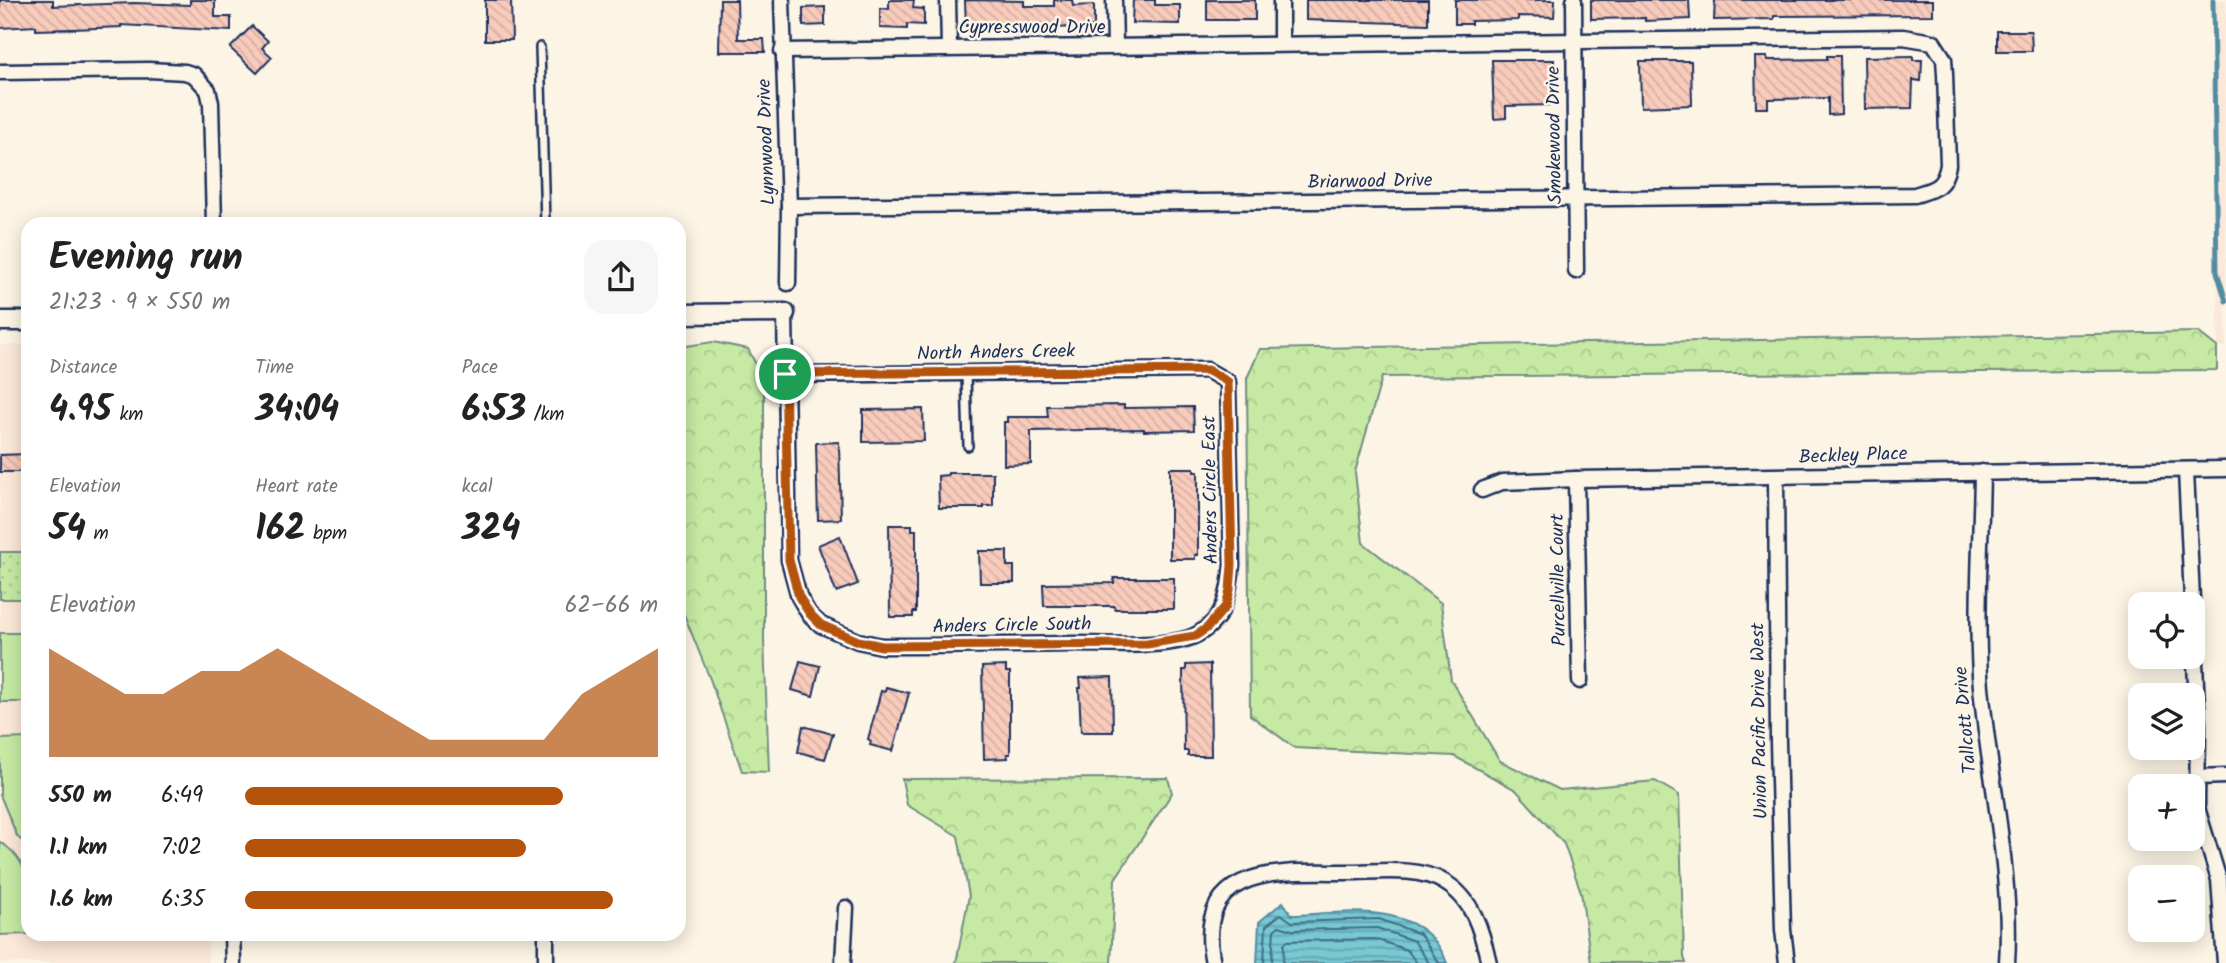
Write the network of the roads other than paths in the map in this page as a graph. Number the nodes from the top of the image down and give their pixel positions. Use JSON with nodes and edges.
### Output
{"nodes":[{"id":1,"x":782,"y":0,"type":"edge"},
{"id":2,"x":948,"y":0,"type":"edge"},
{"id":3,"x":1114,"y":0,"type":"edge"},
{"id":4,"x":1281,"y":0,"type":"edge"},
{"id":5,"x":1574,"y":0,"type":"edge"},
{"id":6,"x":1573,"y":41,"type":"junction"},
{"id":7,"x":1281,"y":44,"type":"junction"},
{"id":8,"x":1115,"y":46,"type":"junction"},
{"id":9,"x":540,"y":47,"type":"dead end"},
{"id":10,"x":948,"y":48,"type":"junction"},
{"id":11,"x":782,"y":51,"type":"junction"},
{"id":12,"x":0,"y":72,"type":"edge"},
{"id":13,"x":1946,"y":177,"type":"joint"},
{"id":14,"x":1574,"y":199,"type":"junction"},
{"id":15,"x":789,"y":206,"type":"junction"},
{"id":16,"x":214,"y":217,"type":"edge"},
{"id":17,"x":545,"y":217,"type":"edge"},
{"id":18,"x":1576,"y":271,"type":"dead end"},
{"id":19,"x":788,"y":283,"type":"dead end"},
{"id":20,"x":785,"y":313,"type":"joint"},
{"id":21,"x":686,"y":314,"type":"edge"},
{"id":22,"x":21,"y":322,"type":"edge"},
{"id":23,"x":1,"y":325,"type":"edge"},
{"id":24,"x":1207,"y":370,"type":"joint"},
{"id":25,"x":966,"y":373,"type":"junction"},
{"id":26,"x":785,"y":374,"type":"junction"},
{"id":27,"x":968,"y":446,"type":"dead end"},
{"id":28,"x":2226,"y":469,"type":"edge"},
{"id":29,"x":2186,"y":471,"type":"junction"},
{"id":30,"x":1982,"y":472,"type":"junction"},
{"id":31,"x":1776,"y":477,"type":"junction"},
{"id":32,"x":1576,"y":479,"type":"junction"},
{"id":33,"x":1482,"y":490,"type":"dead end"},
{"id":34,"x":1217,"y":619,"type":"joint"},
{"id":35,"x":1580,"y":681,"type":"dead end"},
{"id":36,"x":2198,"y":774,"type":"edge"},
{"id":37,"x":2226,"y":776,"type":"edge"},
{"id":38,"x":2205,"y":777,"type":"edge"},
{"id":39,"x":2205,"y":834,"type":"edge"},
{"id":40,"x":846,"y":908,"type":"dead end"},
{"id":41,"x":232,"y":941,"type":"edge"},
{"id":42,"x":546,"y":941,"type":"edge"},
{"id":43,"x":233,"y":963,"type":"edge"},
{"id":44,"x":546,"y":963,"type":"edge"},
{"id":45,"x":843,"y":963,"type":"edge"},
{"id":46,"x":1213,"y":963,"type":"edge"},
{"id":47,"x":1489,"y":963,"type":"edge"},
{"id":48,"x":1787,"y":963,"type":"edge"},
{"id":49,"x":2007,"y":963,"type":"edge"},
{"id":50,"x":2225,"y":963,"type":"edge"}],
"edges":[{"from":1,"to":11,"type":"street","name":"Lynnwood Drive"},
{"from":2,"to":10,"type":"street"},
{"from":3,"to":8,"type":"street"},
{"from":4,"to":7,"type":"street"},
{"from":5,"to":6,"type":"street","name":"Smokewood Drive"},
{"from":6,"to":7,"type":"street","name":"Cypresswood Drive"},
{"from":6,"to":13,"type":"street","name":"Cypresswood Drive"},
{"from":6,"to":14,"type":"street","name":"Smokewood Drive"},
{"from":7,"to":8,"type":"street","name":"Cypresswood Drive"},
{"from":8,"to":10,"type":"street","name":"Cypresswood Drive"},
{"from":9,"to":17,"type":"lane"},
{"from":10,"to":11,"type":"street","name":"Cypresswood Drive"},
{"from":11,"to":15,"type":"street","name":"Lynnwood Drive"},
{"from":12,"to":16,"type":"street"},
{"from":13,"to":14,"type":"street","name":"Briarwood Drive"},
{"from":14,"to":15,"type":"street","name":"Briarwood Drive"},
{"from":14,"to":18,"type":"street","name":"Smokewood Drive"},
{"from":15,"to":19,"type":"street","name":"Lynnwood Drive"},
{"from":20,"to":21,"type":"street"},
{"from":20,"to":26,"type":"street"},
{"from":22,"to":23,"type":"street"},
{"from":24,"to":25,"type":"street","name":"North Anders Creek"},
{"from":24,"to":34,"type":"street","name":"Anders Circle East"},
{"from":25,"to":26,"type":"street","name":"North Anders Creek"},
{"from":25,"to":27,"type":"lane"},
{"from":26,"to":34,"type":"street","name":"Anders Circle South"},
{"from":28,"to":29,"type":"street","name":"Beckley Place"},
{"from":29,"to":30,"type":"street","name":"Beckley Place"},
{"from":29,"to":36,"type":"street"},
{"from":30,"to":31,"type":"street","name":"Beckley Place"},
{"from":30,"to":49,"type":"street","name":"Tallcott Drive"},
{"from":31,"to":32,"type":"street","name":"Beckley Place"},
{"from":31,"to":48,"type":"street","name":"Union Pacific Drive West"},
{"from":32,"to":33,"type":"street","name":"Beckley Place"},
{"from":32,"to":35,"type":"street","name":"Purcellville Court"},
{"from":37,"to":38,"type":"street"},
{"from":39,"to":50,"type":"street"},
{"from":40,"to":45,"type":"street"},
{"from":41,"to":43,"type":"street"},
{"from":42,"to":44,"type":"street"},
{"from":46,"to":47,"type":"street"}]}
